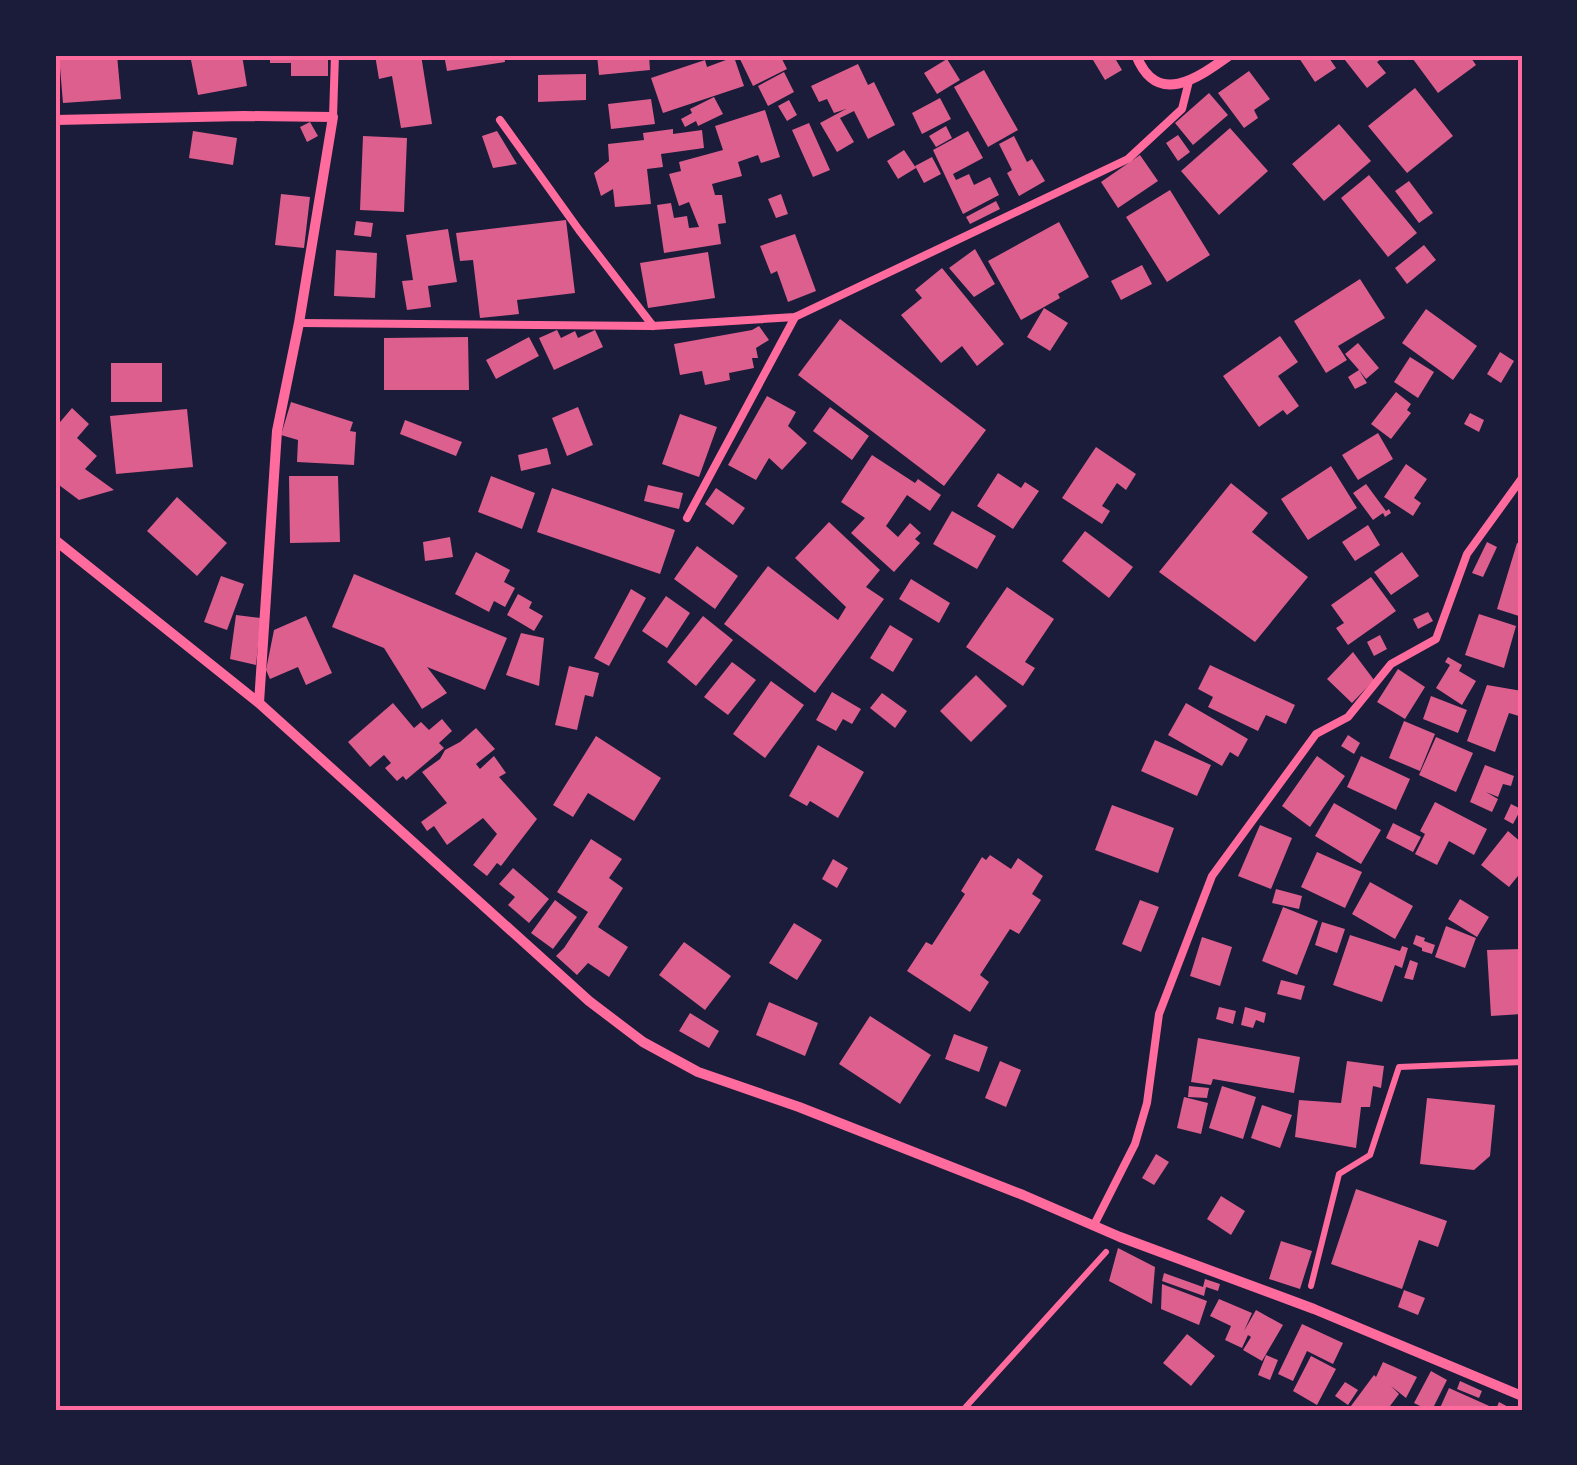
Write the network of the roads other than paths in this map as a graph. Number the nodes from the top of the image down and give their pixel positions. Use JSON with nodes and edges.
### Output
{"nodes":[{"id":1,"x":335,"y":55,"type":"edge"},
{"id":2,"x":1136,"y":55,"type":"edge"},
{"id":3,"x":1230,"y":55,"type":"edge"},
{"id":4,"x":1189,"y":81,"type":"junction"},
{"id":5,"x":333,"y":118,"type":"junction"},
{"id":6,"x":55,"y":120,"type":"edge"},
{"id":7,"x":500,"y":120,"type":"dead end"},
{"id":8,"x":795,"y":317,"type":"junction"},
{"id":9,"x":299,"y":323,"type":"junction"},
{"id":10,"x":653,"y":326,"type":"junction"},
{"id":11,"x":1522,"y":478,"type":"edge"},
{"id":12,"x":687,"y":518,"type":"dead end"},
{"id":13,"x":55,"y":540,"type":"edge"},
{"id":14,"x":259,"y":702,"type":"junction"},
{"id":15,"x":1094,"y":1225,"type":"junction"},
{"id":16,"x":1522,"y":1396,"type":"edge"}],
"edges":[{"from":1,"to":5,"type":"lane"},
{"from":2,"to":4,"type":"street"},
{"from":3,"to":4,"type":"street"},
{"from":4,"to":8,"type":"lane"},
{"from":5,"to":6,"type":"street"},
{"from":5,"to":9,"type":"street"},
{"from":7,"to":10,"type":"lane"},
{"from":8,"to":10,"type":"lane"},
{"from":8,"to":12,"type":"lane"},
{"from":9,"to":10,"type":"lane"},
{"from":9,"to":14,"type":"street"},
{"from":11,"to":15,"type":"lane"},
{"from":13,"to":14,"type":"street"},
{"from":14,"to":15,"type":"street"},
{"from":15,"to":16,"type":"street"}]}
